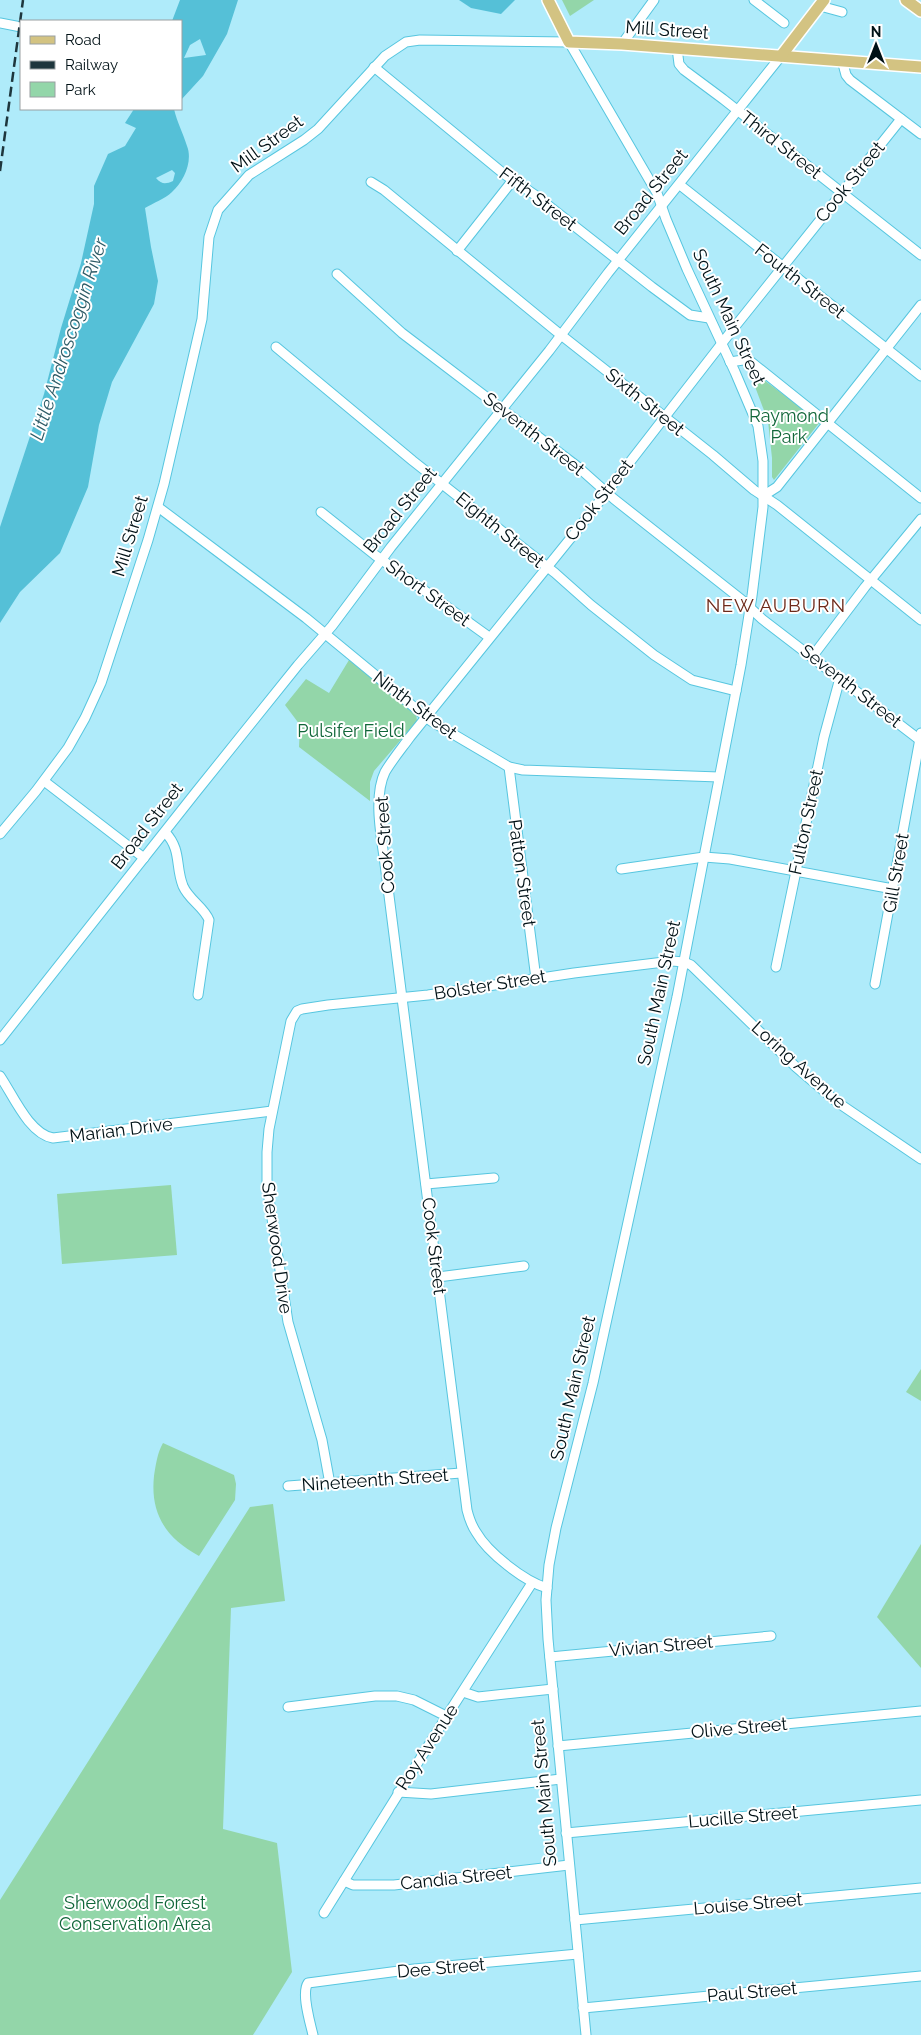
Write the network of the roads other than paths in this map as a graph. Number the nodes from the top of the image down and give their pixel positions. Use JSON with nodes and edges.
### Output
{"nodes":[{"id":1,"x":548,"y":0,"type":"edge"},
{"id":2,"x":654,"y":0,"type":"edge"},
{"id":3,"x":754,"y":0,"type":"edge"},
{"id":4,"x":906,"y":0,"type":"edge"},
{"id":5,"x":822,"y":3,"type":"edge"},
{"id":6,"x":921,"y":11,"type":"edge"},
{"id":7,"x":842,"y":12,"type":"dead end"},
{"id":8,"x":0,"y":24,"type":"edge"},
{"id":9,"x":784,"y":24,"type":"dead end"},
{"id":10,"x":20,"y":27,"type":"edge"},
{"id":11,"x":569,"y":42,"type":"junction"},
{"id":12,"x":622,"y":44,"type":"junction"},
{"id":13,"x":677,"y":48,"type":"junction"},
{"id":14,"x":781,"y":56,"type":"junction"},
{"id":15,"x":842,"y":60,"type":"junction"},
{"id":16,"x":374,"y":67,"type":"junction"},
{"id":17,"x":921,"y":68,"type":"edge"},
{"id":18,"x":738,"y":111,"type":"junction"},
{"id":19,"x":901,"y":119,"type":"junction"},
{"id":20,"x":921,"y":134,"type":"edge"},
{"id":21,"x":514,"y":180,"type":"junction"},
{"id":22,"x":371,"y":182,"type":"dead end"},
{"id":23,"x":680,"y":185,"type":"junction"},
{"id":24,"x":842,"y":193,"type":"junction"},
{"id":25,"x":662,"y":207,"type":"junction"},
{"id":26,"x":457,"y":251,"type":"junction"},
{"id":27,"x":921,"y":255,"type":"edge"},
{"id":28,"x":619,"y":260,"type":"junction"},
{"id":29,"x":783,"y":268,"type":"junction"},
{"id":30,"x":337,"y":274,"type":"dead end"},
{"id":31,"x":921,"y":305,"type":"edge"},
{"id":32,"x":709,"y":318,"type":"junction"},
{"id":33,"x":561,"y":335,"type":"junction"},
{"id":34,"x":722,"y":344,"type":"junction"},
{"id":35,"x":276,"y":347,"type":"dead end"},
{"id":36,"x":886,"y":349,"type":"junction"},
{"id":37,"x":730,"y":362,"type":"junction"},
{"id":38,"x":921,"y":376,"type":"edge"},
{"id":39,"x":503,"y":409,"type":"junction"},
{"id":40,"x":665,"y":417,"type":"junction"},
{"id":41,"x":827,"y":422,"type":"junction"},
{"id":42,"x":444,"y":484,"type":"junction"},
{"id":43,"x":606,"y":491,"type":"junction"},
{"id":44,"x":763,"y":496,"type":"junction"},
{"id":45,"x":921,"y":498,"type":"edge"},
{"id":46,"x":158,"y":507,"type":"junction"},
{"id":47,"x":321,"y":512,"type":"dead end"},
{"id":48,"x":921,"y":519,"type":"edge"},
{"id":49,"x":383,"y":560,"type":"junction"},
{"id":50,"x":546,"y":566,"type":"junction"},
{"id":51,"x":871,"y":580,"type":"junction"},
{"id":52,"x":750,"y":608,"type":"junction"},
{"id":53,"x":921,"y":620,"type":"edge"},
{"id":54,"x":326,"y":633,"type":"junction"},
{"id":55,"x":489,"y":637,"type":"junction"},
{"id":56,"x":812,"y":657,"type":"junction"},
{"id":57,"x":840,"y":678,"type":"junction"},
{"id":58,"x":736,"y":690,"type":"junction"},
{"id":59,"x":426,"y":717,"type":"junction"},
{"id":60,"x":921,"y":733,"type":"edge"},
{"id":61,"x":921,"y":741,"type":"edge"},
{"id":62,"x":509,"y":767,"type":"junction"},
{"id":63,"x":719,"y":777,"type":"junction"},
{"id":64,"x":44,"y":781,"type":"junction"},
{"id":65,"x":165,"y":832,"type":"junction"},
{"id":66,"x":0,"y":834,"type":"edge"},
{"id":67,"x":704,"y":857,"type":"junction"},
{"id":68,"x":144,"y":858,"type":"junction"},
{"id":69,"x":621,"y":869,"type":"dead end"},
{"id":70,"x":796,"y":872,"type":"junction"},
{"id":71,"x":893,"y":889,"type":"junction"},
{"id":72,"x":684,"y":962,"type":"junction"},
{"id":73,"x":776,"y":967,"type":"dead end"},
{"id":74,"x":536,"y":978,"type":"junction"},
{"id":75,"x":875,"y":984,"type":"dead end"},
{"id":76,"x":198,"y":995,"type":"dead end"},
{"id":77,"x":402,"y":997,"type":"junction"},
{"id":78,"x":297,"y":1011,"type":"joint"},
{"id":79,"x":0,"y":1040,"type":"edge"},
{"id":80,"x":0,"y":1076,"type":"edge"},
{"id":81,"x":272,"y":1111,"type":"junction"},
{"id":82,"x":921,"y":1159,"type":"edge"},
{"id":83,"x":494,"y":1178,"type":"dead end"},
{"id":84,"x":426,"y":1184,"type":"junction"},
{"id":85,"x":524,"y":1266,"type":"dead end"},
{"id":86,"x":438,"y":1277,"type":"junction"},
{"id":87,"x":461,"y":1473,"type":"junction"},
{"id":88,"x":330,"y":1484,"type":"junction"},
{"id":89,"x":288,"y":1486,"type":"dead end"},
{"id":90,"x":532,"y":1583,"type":"junction"},
{"id":91,"x":547,"y":1588,"type":"junction"},
{"id":92,"x":772,"y":1636,"type":"dead end"},
{"id":93,"x":550,"y":1657,"type":"junction"},
{"id":94,"x":552,"y":1689,"type":"junction"},
{"id":95,"x":463,"y":1692,"type":"junction"},
{"id":96,"x":288,"y":1707,"type":"dead end"},
{"id":97,"x":921,"y":1711,"type":"edge"},
{"id":98,"x":446,"y":1716,"type":"junction"},
{"id":99,"x":558,"y":1746,"type":"junction"},
{"id":100,"x":561,"y":1779,"type":"junction"},
{"id":101,"x":398,"y":1792,"type":"junction"},
{"id":102,"x":921,"y":1800,"type":"edge"},
{"id":103,"x":566,"y":1833,"type":"junction"},
{"id":104,"x":569,"y":1865,"type":"junction"},
{"id":105,"x":344,"y":1882,"type":"junction"},
{"id":106,"x":921,"y":1888,"type":"edge"},
{"id":107,"x":324,"y":1913,"type":"dead end"},
{"id":108,"x":574,"y":1920,"type":"junction"},
{"id":109,"x":578,"y":1954,"type":"junction"},
{"id":110,"x":921,"y":1976,"type":"edge"},
{"id":111,"x":583,"y":2008,"type":"junction"},
{"id":112,"x":313,"y":2035,"type":"edge"},
{"id":113,"x":586,"y":2035,"type":"edge"}],
"edges":[{"from":1,"to":11,"type":"main road","name":"South Main Street"},
{"from":2,"to":12,"type":"street"},
{"from":3,"to":9,"type":"street"},
{"from":4,"to":6,"type":"main road"},
{"from":5,"to":7,"type":"street"},
{"from":5,"to":14,"type":"main road","name":"Broad Street"},
{"from":8,"to":10,"type":"street"},
{"from":11,"to":12,"type":"main road","name":"Mill Street"},
{"from":11,"to":16,"type":"street","name":"Mill Street"},
{"from":11,"to":25,"type":"street","name":"South Main Street"},
{"from":12,"to":13,"type":"main road","name":"Mill Street"},
{"from":13,"to":14,"type":"main road","name":"Mill Street"},
{"from":13,"to":18,"type":"street","name":"Third Street"},
{"from":14,"to":15,"type":"main road","name":"Mill Street"},
{"from":14,"to":18,"type":"street","name":"Broad Street"},
{"from":15,"to":17,"type":"main road","name":"Mill Street"},
{"from":15,"to":19,"type":"street"},
{"from":16,"to":21,"type":"street","name":"Fifth Street"},
{"from":16,"to":46,"type":"street","name":"Mill Street"},
{"from":18,"to":23,"type":"street","name":"Broad Street"},
{"from":18,"to":24,"type":"street","name":"Third Street"},
{"from":19,"to":20,"type":"street"},
{"from":19,"to":24,"type":"street","name":"Cook Street"},
{"from":21,"to":26,"type":"street"},
{"from":21,"to":28,"type":"street","name":"Fifth Street"},
{"from":22,"to":26,"type":"street","name":"Sixth Street"},
{"from":23,"to":25,"type":"street","name":"Broad Street"},
{"from":23,"to":29,"type":"street","name":"Fourth Street"},
{"from":24,"to":27,"type":"street","name":"Third Street"},
{"from":24,"to":29,"type":"street","name":"Cook Street"},
{"from":25,"to":28,"type":"street","name":"Broad Street"},
{"from":25,"to":32,"type":"street","name":"South Main Street"},
{"from":26,"to":33,"type":"street","name":"Sixth Street"},
{"from":28,"to":32,"type":"street","name":"Fifth Street"},
{"from":28,"to":33,"type":"street","name":"Broad Street"},
{"from":29,"to":34,"type":"street","name":"Cook Street"},
{"from":29,"to":36,"type":"street","name":"Fourth Street"},
{"from":30,"to":39,"type":"street","name":"Seventh Street"},
{"from":31,"to":36,"type":"street"},
{"from":32,"to":34,"type":"street","name":"South Main Street"},
{"from":33,"to":39,"type":"street","name":"Broad Street"},
{"from":33,"to":40,"type":"street","name":"Sixth Street"},
{"from":34,"to":37,"type":"street","name":"South Main Street"},
{"from":34,"to":40,"type":"street","name":"Cook Street"},
{"from":35,"to":42,"type":"street","name":"Eighth Street"},
{"from":36,"to":38,"type":"street","name":"Fourth Street"},
{"from":36,"to":41,"type":"street"},
{"from":37,"to":41,"type":"street"},
{"from":37,"to":44,"type":"street","name":"South Main Street"},
{"from":39,"to":42,"type":"street","name":"Broad Street"},
{"from":39,"to":43,"type":"street","name":"Seventh Street"},
{"from":40,"to":43,"type":"street","name":"Cook Street"},
{"from":40,"to":44,"type":"street","name":"Sixth Street"},
{"from":41,"to":44,"type":"street"},
{"from":41,"to":45,"type":"street"},
{"from":42,"to":49,"type":"street","name":"Broad Street"},
{"from":42,"to":50,"type":"street","name":"Eighth Street"},
{"from":43,"to":50,"type":"street","name":"Cook Street"},
{"from":43,"to":52,"type":"street","name":"Seventh Street"},
{"from":44,"to":51,"type":"street","name":"Sixth Street"},
{"from":44,"to":52,"type":"street","name":"South Main Street"},
{"from":46,"to":54,"type":"street","name":"Ninth Street"},
{"from":46,"to":64,"type":"street","name":"Mill Street"},
{"from":47,"to":49,"type":"street","name":"Short Street"},
{"from":48,"to":51,"type":"street"},
{"from":49,"to":54,"type":"street","name":"Broad Street"},
{"from":49,"to":55,"type":"street","name":"Short Street"},
{"from":50,"to":55,"type":"street","name":"Cook Street"},
{"from":50,"to":58,"type":"street","name":"Eighth Street"},
{"from":51,"to":53,"type":"street","name":"Sixth Street"},
{"from":51,"to":56,"type":"street"},
{"from":52,"to":56,"type":"street","name":"Seventh Street"},
{"from":52,"to":58,"type":"street","name":"South Main Street"},
{"from":54,"to":59,"type":"street","name":"Ninth Street"},
{"from":54,"to":65,"type":"street","name":"Broad Street"},
{"from":55,"to":59,"type":"street","name":"Cook Street"},
{"from":56,"to":57,"type":"street","name":"Seventh Street"},
{"from":57,"to":61,"type":"street","name":"Seventh Street"},
{"from":57,"to":70,"type":"street","name":"Fulton Street"},
{"from":58,"to":63,"type":"street","name":"South Main Street"},
{"from":59,"to":62,"type":"street","name":"Ninth Street"},
{"from":59,"to":77,"type":"street","name":"Cook Street"},
{"from":60,"to":61,"type":"street","name":"Gill Street"},
{"from":61,"to":71,"type":"street","name":"Gill Street"},
{"from":62,"to":63,"type":"street","name":"Ninth Street"},
{"from":62,"to":74,"type":"street","name":"Patton Street"},
{"from":63,"to":67,"type":"street","name":"South Main Street"},
{"from":64,"to":66,"type":"street","name":"Mill Street"},
{"from":64,"to":68,"type":"street"},
{"from":65,"to":68,"type":"street","name":"Broad Street"},
{"from":65,"to":76,"type":"street"},
{"from":67,"to":69,"type":"street"},
{"from":67,"to":70,"type":"street"},
{"from":67,"to":72,"type":"street","name":"South Main Street"},
{"from":68,"to":79,"type":"street","name":"Broad Street"},
{"from":70,"to":71,"type":"street"},
{"from":70,"to":73,"type":"street","name":"Fulton Street"},
{"from":71,"to":75,"type":"street","name":"Gill Street"},
{"from":72,"to":74,"type":"street","name":"Bolster Street"},
{"from":72,"to":82,"type":"street","name":"Loring Avenue"},
{"from":72,"to":91,"type":"street","name":"South Main Street"},
{"from":74,"to":77,"type":"street","name":"Bolster Street"},
{"from":77,"to":78,"type":"street","name":"Bolster Street"},
{"from":77,"to":84,"type":"street","name":"Cook Street"},
{"from":78,"to":81,"type":"street","name":"Sherwood Drive"},
{"from":80,"to":81,"type":"street","name":"Marian Drive"},
{"from":81,"to":88,"type":"street","name":"Sherwood Drive"},
{"from":83,"to":84,"type":"street"},
{"from":84,"to":86,"type":"street","name":"Cook Street"},
{"from":85,"to":86,"type":"street"},
{"from":86,"to":87,"type":"street","name":"Cook Street"},
{"from":87,"to":88,"type":"street","name":"Nineteenth Street"},
{"from":87,"to":90,"type":"street","name":"Cook Street"},
{"from":88,"to":89,"type":"street","name":"Nineteenth Street"},
{"from":90,"to":91,"type":"street","name":"Cook Street"},
{"from":90,"to":95,"type":"street","name":"Roy Avenue"},
{"from":91,"to":93,"type":"street","name":"South Main Street"},
{"from":92,"to":93,"type":"street","name":"Vivian Street"},
{"from":93,"to":94,"type":"street","name":"South Main Street"},
{"from":94,"to":95,"type":"street"},
{"from":94,"to":99,"type":"street","name":"South Main Street"},
{"from":95,"to":98,"type":"street","name":"Roy Avenue"},
{"from":96,"to":98,"type":"street"},
{"from":97,"to":99,"type":"street","name":"Olive Street"},
{"from":98,"to":101,"type":"street","name":"Roy Avenue"},
{"from":99,"to":100,"type":"street","name":"South Main Street"},
{"from":100,"to":101,"type":"street"},
{"from":100,"to":103,"type":"street","name":"South Main Street"},
{"from":101,"to":105,"type":"street","name":"Roy Avenue"},
{"from":102,"to":103,"type":"street","name":"Lucille Street"},
{"from":103,"to":104,"type":"street","name":"South Main Street"},
{"from":104,"to":105,"type":"street","name":"Candia Street"},
{"from":104,"to":108,"type":"street","name":"South Main Street"},
{"from":105,"to":107,"type":"street","name":"Roy Avenue"},
{"from":106,"to":108,"type":"street","name":"Louise Street"},
{"from":108,"to":109,"type":"street","name":"South Main Street"},
{"from":109,"to":111,"type":"street","name":"South Main Street"},
{"from":109,"to":112,"type":"street","name":"Dee Street"},
{"from":110,"to":111,"type":"street","name":"Paul Street"},
{"from":111,"to":113,"type":"street","name":"South Main Street"}]}
